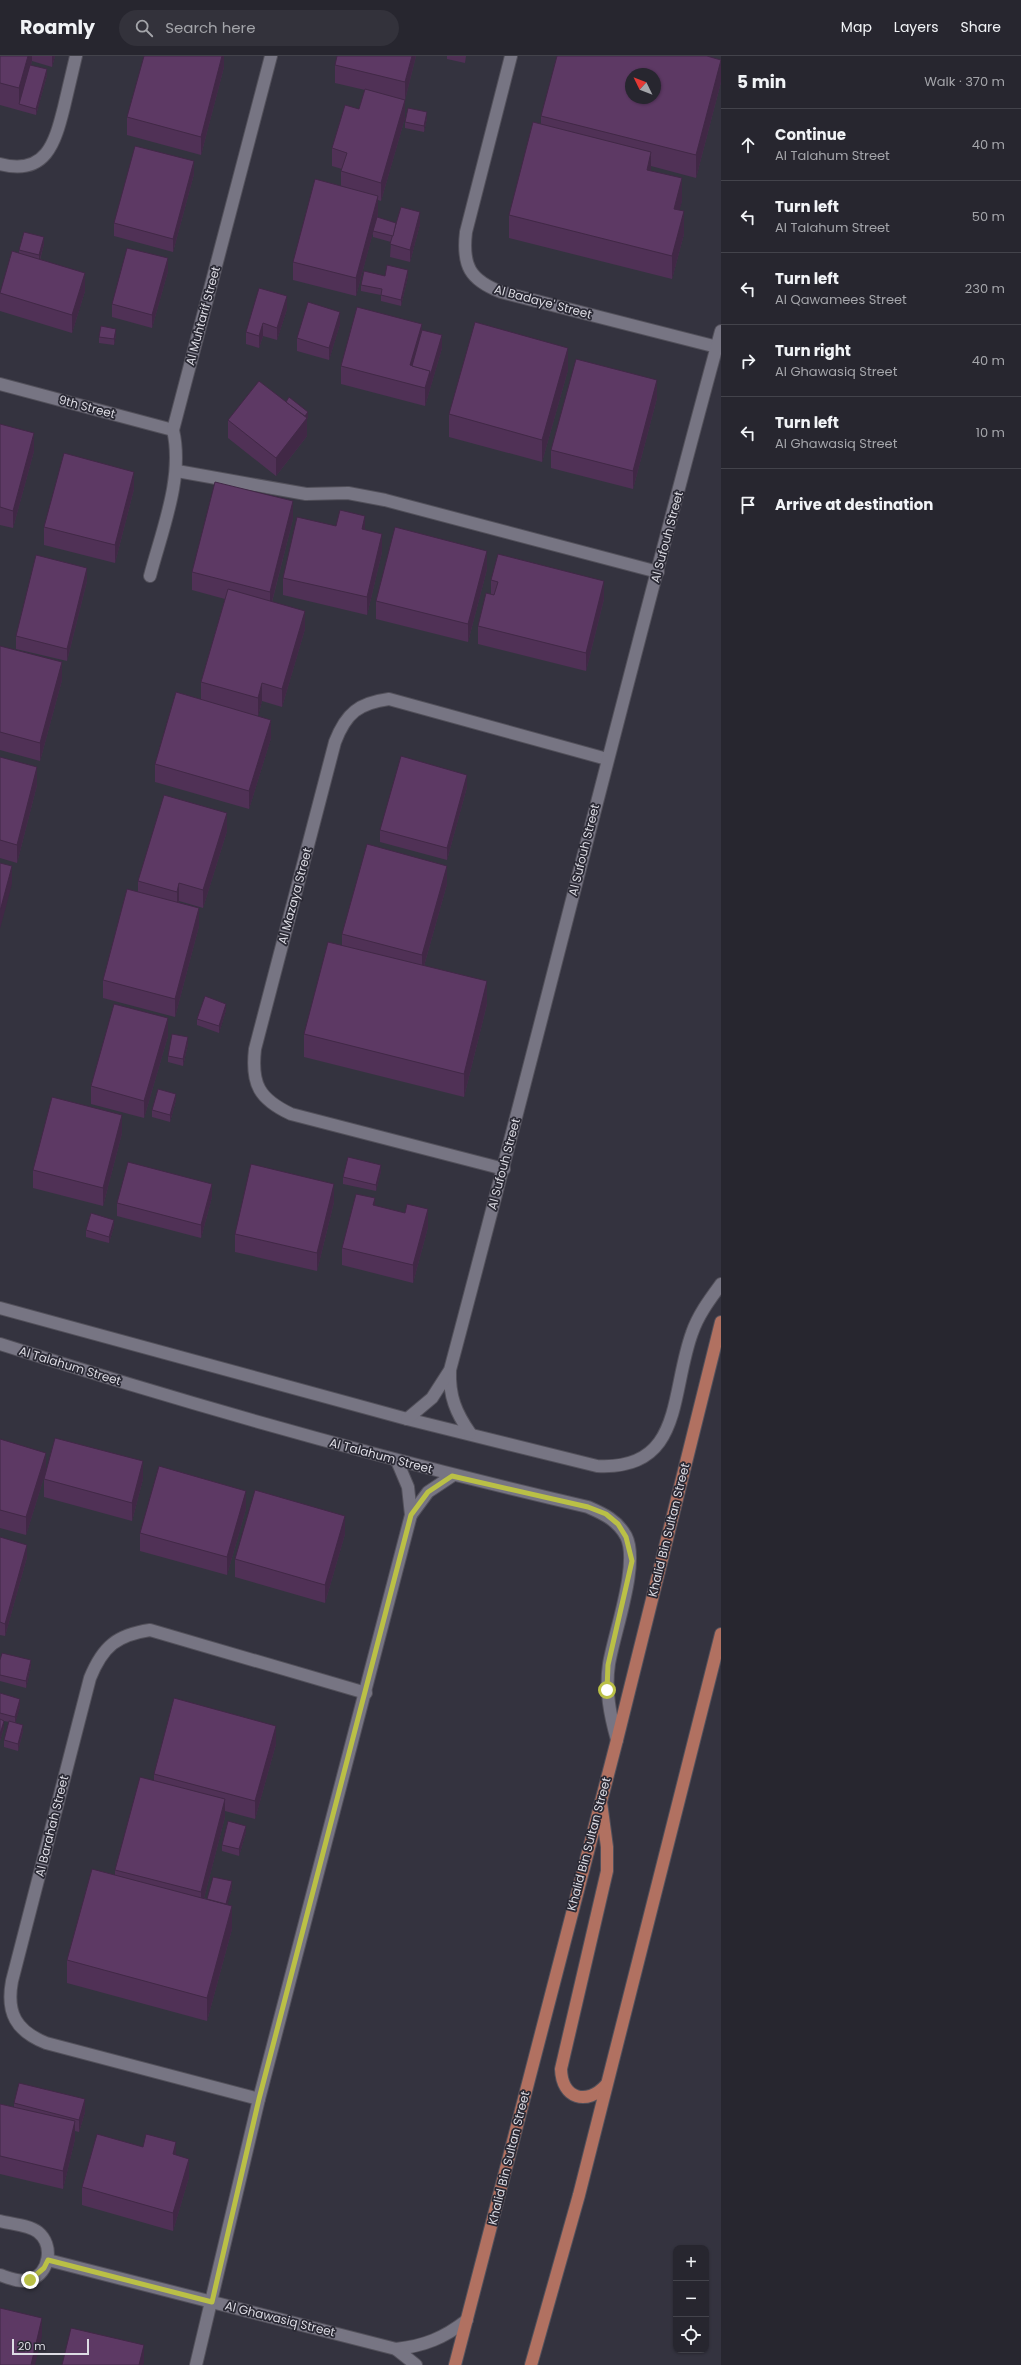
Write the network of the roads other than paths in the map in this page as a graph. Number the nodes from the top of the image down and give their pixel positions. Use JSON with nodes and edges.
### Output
{"nodes":[{"id":1,"x":76,"y":56,"type":"edge"},
{"id":2,"x":271,"y":56,"type":"edge"},
{"id":3,"x":511,"y":56,"type":"edge"},
{"id":4,"x":0,"y":164,"type":"edge"},
{"id":5,"x":721,"y":331,"type":"edge"},
{"id":6,"x":719,"y":348,"type":"edge"},
{"id":7,"x":0,"y":384,"type":"edge"},
{"id":8,"x":174,"y":430,"type":"junction"},
{"id":9,"x":177,"y":471,"type":"junction"},
{"id":10,"x":658,"y":572,"type":"junction"},
{"id":11,"x":150,"y":576,"type":"dead end"},
{"id":12,"x":607,"y":759,"type":"junction"},
{"id":13,"x":504,"y":1169,"type":"junction"},
{"id":14,"x":721,"y":1284,"type":"edge"},
{"id":15,"x":0,"y":1308,"type":"edge"},
{"id":16,"x":721,"y":1322,"type":"edge"},
{"id":17,"x":0,"y":1344,"type":"edge"},
{"id":18,"x":450,"y":1370,"type":"junction"},
{"id":19,"x":407,"y":1419,"type":"junction"},
{"id":20,"x":470,"y":1434,"type":"junction"},
{"id":21,"x":397,"y":1461,"type":"junction"},
{"id":22,"x":452,"y":1476,"type":"junction"},
{"id":23,"x":411,"y":1515,"type":"junction"},
{"id":24,"x":721,"y":1634,"type":"edge"},
{"id":25,"x":366,"y":1693,"type":"junction"},
{"id":26,"x":617,"y":1740,"type":"junction"},
{"id":27,"x":601,"y":1799,"type":"junction"},
{"id":28,"x":606,"y":2084,"type":"junction"},
{"id":29,"x":259,"y":2099,"type":"junction"},
{"id":30,"x":0,"y":2221,"type":"edge"},
{"id":31,"x":48,"y":2260,"type":"junction"},
{"id":32,"x":0,"y":2275,"type":"edge"},
{"id":33,"x":212,"y":2302,"type":"junction"},
{"id":34,"x":467,"y":2320,"type":"junction"},
{"id":35,"x":396,"y":2349,"type":"junction"},
{"id":36,"x":196,"y":2365,"type":"edge"},
{"id":37,"x":416,"y":2365,"type":"edge"},
{"id":38,"x":455,"y":2365,"type":"edge"},
{"id":39,"x":531,"y":2365,"type":"edge"}],
"edges":[{"from":1,"to":4,"type":"street"},
{"from":2,"to":8,"type":"street","name":"Al Muhtarif Street"},
{"from":3,"to":6,"type":"street","name":"Al Badaye' Street"},
{"from":5,"to":6,"type":"street","name":"Al Sufouh Street"},
{"from":6,"to":10,"type":"street","name":"Al Sufouh Street"},
{"from":7,"to":8,"type":"street","name":"9th Street"},
{"from":8,"to":9,"type":"street","name":"Al Muhtarif Street"},
{"from":9,"to":10,"type":"street"},
{"from":9,"to":11,"type":"street","name":"Al Muhtarif Street"},
{"from":10,"to":12,"type":"street","name":"Al Sufouh Street"},
{"from":12,"to":13,"type":"street","name":"Al Sufouh Street"},
{"from":12,"to":13,"type":"street","name":"Al Mazaya Street"},
{"from":13,"to":18,"type":"street","name":"Al Sufouh Street"},
{"from":14,"to":20,"type":"street"},
{"from":15,"to":19,"type":"street"},
{"from":16,"to":26,"type":"main road","name":"Khalid Bin Sultan Street"},
{"from":17,"to":21,"type":"street","name":"Al Talahum Street"},
{"from":18,"to":19,"type":"street","name":"Al Sufouh Street"},
{"from":18,"to":20,"type":"street","name":"Al Sufouh Street"},
{"from":19,"to":20,"type":"street"},
{"from":21,"to":22,"type":"street","name":"Al Talahum Street"},
{"from":21,"to":23,"type":"street"},
{"from":22,"to":23,"type":"street"},
{"from":22,"to":26,"type":"street","name":"Al Talahum Street"},
{"from":23,"to":25,"type":"street"},
{"from":24,"to":28,"type":"main road"},
{"from":25,"to":29,"type":"street"},
{"from":25,"to":29,"type":"street","name":"Al Barahah Street"},
{"from":26,"to":27,"type":"main road","name":"Khalid Bin Sultan Street"},
{"from":27,"to":28,"type":"main road"},
{"from":27,"to":34,"type":"main road","name":"Khalid Bin Sultan Street"},
{"from":28,"to":39,"type":"main road"},
{"from":29,"to":33,"type":"street"},
{"from":30,"to":31,"type":"street"},
{"from":31,"to":32,"type":"street"},
{"from":31,"to":33,"type":"street","name":"Al Ghawasiq Street"},
{"from":33,"to":35,"type":"street","name":"Al Ghawasiq Street"},
{"from":33,"to":36,"type":"street"},
{"from":34,"to":35,"type":"street","name":"Al Ghawasiq Street"},
{"from":34,"to":38,"type":"main road","name":"Khalid Bin Sultan Street"},
{"from":35,"to":37,"type":"street","name":"Al Ghawasiq Street"}]}
